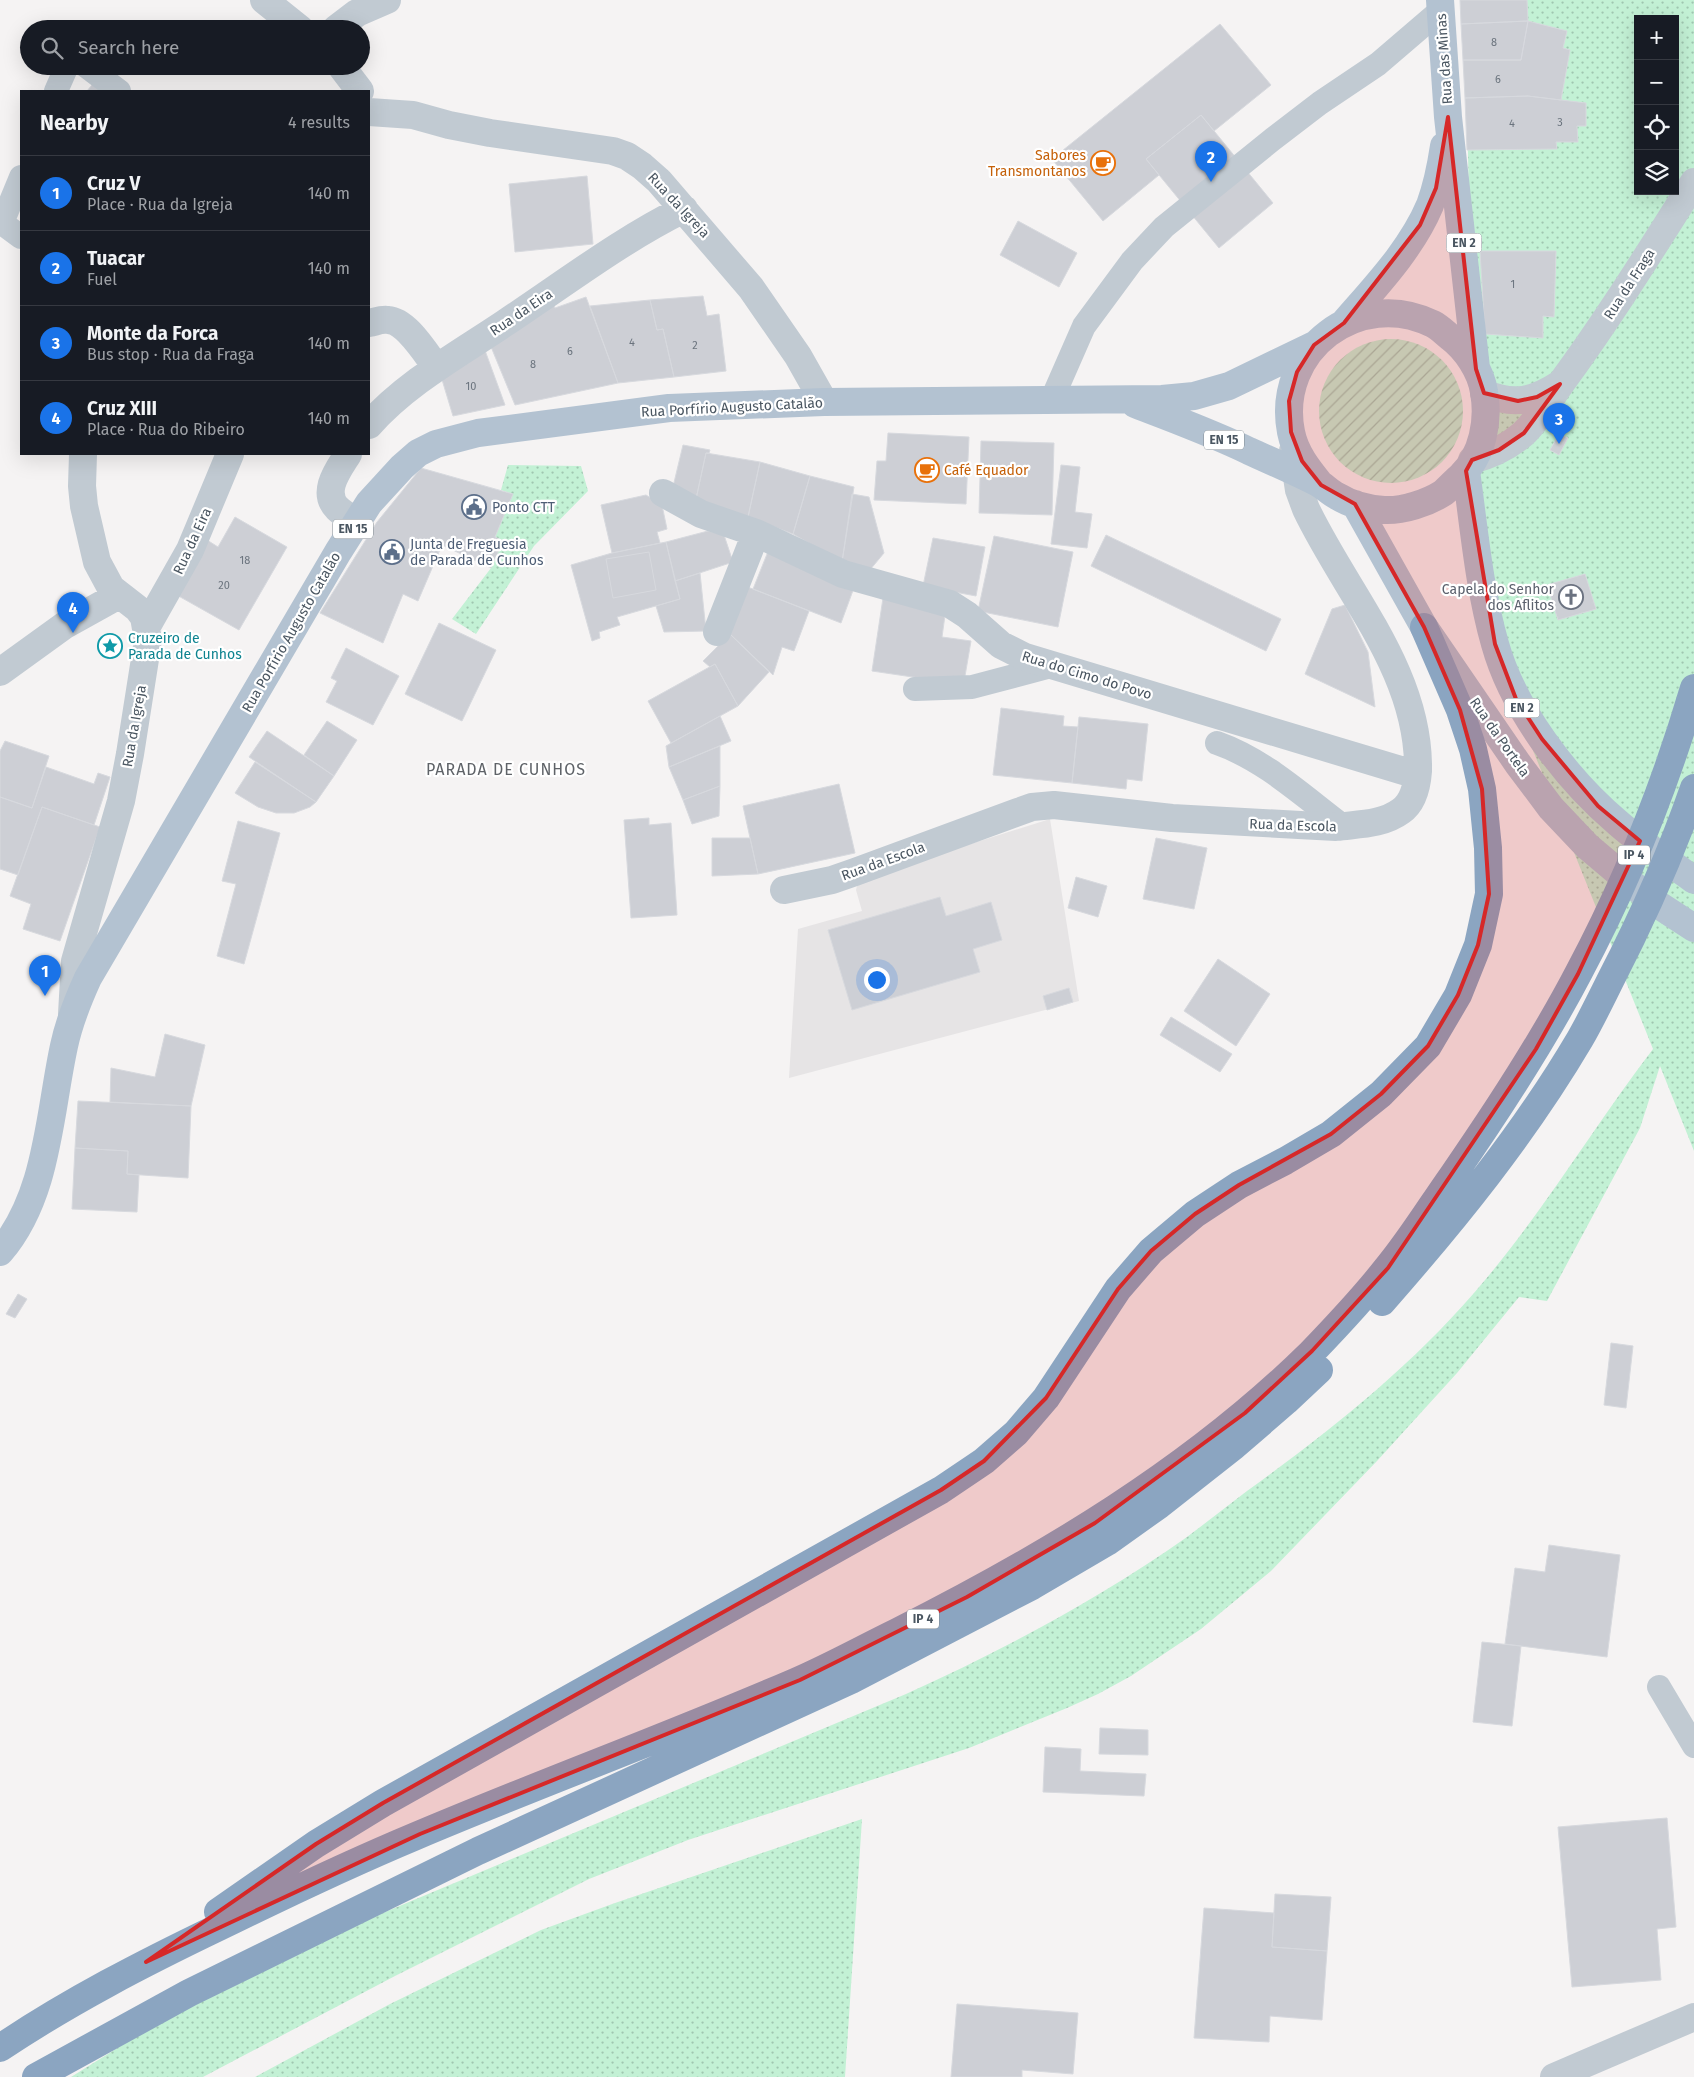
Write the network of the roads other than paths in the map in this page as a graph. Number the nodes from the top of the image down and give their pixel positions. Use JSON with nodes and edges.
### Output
{"nodes":[{"id":1,"x":264,"y":0,"type":"edge"},
{"id":2,"x":387,"y":0,"type":"edge"},
{"id":3,"x":1440,"y":5,"type":"edge"},
{"id":4,"x":289,"y":20,"type":"edge"},
{"id":5,"x":348,"y":20,"type":"edge"},
{"id":6,"x":63,"y":75,"type":"edge"},
{"id":7,"x":98,"y":75,"type":"edge"},
{"id":8,"x":347,"y":75,"type":"edge"},
{"id":9,"x":56,"y":90,"type":"edge"},
{"id":10,"x":118,"y":90,"type":"edge"},
{"id":11,"x":357,"y":90,"type":"edge"},
{"id":12,"x":370,"y":106,"type":"edge"},
{"id":13,"x":1448,"y":117,"type":"junction"},
{"id":14,"x":20,"y":179,"type":"edge"},
{"id":15,"x":1694,"y":182,"type":"edge"},
{"id":16,"x":684,"y":209,"type":"junction"},
{"id":17,"x":20,"y":236,"type":"edge"},
{"id":18,"x":370,"y":323,"type":"edge"},
{"id":19,"x":1344,"y":323,"type":"junction"},
{"id":20,"x":1314,"y":345,"type":"junction"},
{"id":21,"x":437,"y":368,"type":"junction"},
{"id":22,"x":1480,"y":381,"type":"junction"},
{"id":23,"x":1560,"y":384,"type":"junction"},
{"id":24,"x":1052,"y":399,"type":"junction"},
{"id":25,"x":1124,"y":399,"type":"junction"},
{"id":26,"x":824,"y":402,"type":"junction"},
{"id":27,"x":370,"y":424,"type":"edge"},
{"id":28,"x":1291,"y":432,"type":"junction"},
{"id":29,"x":83,"y":455,"type":"edge"},
{"id":30,"x":230,"y":455,"type":"edge"},
{"id":31,"x":347,"y":455,"type":"edge"},
{"id":32,"x":1469,"y":466,"type":"junction"},
{"id":33,"x":1296,"y":473,"type":"junction"},
{"id":34,"x":1321,"y":485,"type":"junction"},
{"id":35,"x":663,"y":494,"type":"dead end"},
{"id":36,"x":1354,"y":504,"type":"junction"},
{"id":37,"x":357,"y":522,"type":"junction"},
{"id":38,"x":756,"y":533,"type":"junction"},
{"id":39,"x":119,"y":595,"type":"junction"},
{"id":40,"x":147,"y":626,"type":"junction"},
{"id":41,"x":1424,"y":627,"type":"junction"},
{"id":42,"x":716,"y":632,"type":"dead end"},
{"id":43,"x":1055,"y":665,"type":"junction"},
{"id":44,"x":0,"y":672,"type":"edge"},
{"id":45,"x":1694,"y":688,"type":"edge"},
{"id":46,"x":915,"y":689,"type":"dead end"},
{"id":47,"x":1216,"y":743,"type":"dead end"},
{"id":48,"x":1418,"y":775,"type":"junction"},
{"id":49,"x":1694,"y":788,"type":"edge"},
{"id":50,"x":1343,"y":826,"type":"junction"},
{"id":51,"x":1694,"y":880,"type":"edge"},
{"id":52,"x":784,"y":890,"type":"dead end"},
{"id":53,"x":1694,"y":928,"type":"edge"},
{"id":54,"x":72,"y":1014,"type":"junction"},
{"id":55,"x":0,"y":1252,"type":"edge"},
{"id":56,"x":1658,"y":1687,"type":"dead end"},
{"id":57,"x":1694,"y":1746,"type":"edge"},
{"id":58,"x":146,"y":1962,"type":"junction"},
{"id":59,"x":1694,"y":2018,"type":"edge"},
{"id":60,"x":0,"y":2048,"type":"edge"},
{"id":61,"x":36,"y":2077,"type":"edge"},
{"id":62,"x":1554,"y":2077,"type":"edge"}],
"edges":[{"from":1,"to":4,"type":"street"},
{"from":2,"to":5,"type":"street"},
{"from":3,"to":13,"type":"main road","name":"Rua das Minas","number":"EN 2"},
{"from":3,"to":24,"type":"lane"},
{"from":6,"to":9,"type":"lane"},
{"from":7,"to":10,"type":"lane"},
{"from":8,"to":11,"type":"street"},
{"from":12,"to":16,"type":"street","name":"Rua da Igreja"},
{"from":13,"to":19,"type":"main road","number":"EN 2"},
{"from":13,"to":22,"type":"main road","number":"EN 2"},
{"from":14,"to":17,"type":"lane"},
{"from":15,"to":23,"type":"street","name":"Rua da Fraga"},
{"from":16,"to":21,"type":"street","name":"Rua da Eira"},
{"from":16,"to":26,"type":"street","name":"Rua da Igreja"},
{"from":18,"to":21,"type":"street"},
{"from":19,"to":20,"type":"main road","number":"EN 2"},
{"from":19,"to":22,"type":"main road","number":"EN 2"},
{"from":20,"to":25,"type":"main road","number":"EN 15"},
{"from":20,"to":28,"type":"main road","number":"EN 2"},
{"from":21,"to":27,"type":"street","name":"Rua da Eira"},
{"from":22,"to":23,"type":"street","name":"Rua da Fraga"},
{"from":22,"to":32,"type":"main road","number":"EN 2"},
{"from":23,"to":32,"type":"street","name":"Rua da Fraga"},
{"from":24,"to":25,"type":"main road","name":"Rua Porfírio Augusto Catalão","number":"EN 15"},
{"from":24,"to":26,"type":"main road","name":"Rua Porfírio Augusto Catalão","number":"EN 15"},
{"from":25,"to":33,"type":"main road","number":"EN 15"},
{"from":26,"to":37,"type":"main road","name":"Rua Porfírio Augusto Catalão","number":"EN 15"},
{"from":28,"to":33,"type":"street","name":"Rua da Escola"},
{"from":28,"to":34,"type":"main road","number":"EN 2"},
{"from":29,"to":39,"type":"street"},
{"from":30,"to":40,"type":"street","name":"Rua da Eira"},
{"from":31,"to":37,"type":"street"},
{"from":32,"to":36,"type":"main road","number":"EN 2"},
{"from":32,"to":51,"type":"main road","number":"EN 2"},
{"from":33,"to":34,"type":"main road","number":"EN 15"},
{"from":33,"to":48,"type":"street","name":"Rua da Escola"},
{"from":34,"to":36,"type":"main road","number":"EN 2"},
{"from":35,"to":38,"type":"street","name":"Rua do Cimo do Povo"},
{"from":36,"to":41,"type":"main road","name":"Rua da Portela","number":"EN 2"},
{"from":37,"to":54,"type":"main road","name":"Rua Porfírio Augusto Catalão","number":"EN 15"},
{"from":38,"to":42,"type":"street"},
{"from":38,"to":43,"type":"street","name":"Rua do Cimo do Povo"},
{"from":39,"to":40,"type":"street"},
{"from":39,"to":44,"type":"street"},
{"from":40,"to":54,"type":"street","name":"Rua da Igreja"},
{"from":41,"to":53,"type":"main road","name":"Rua da Portela","number":"EN 2"},
{"from":41,"to":58,"type":"highway"},
{"from":43,"to":46,"type":"lane"},
{"from":43,"to":48,"type":"street","name":"Rua do Cimo do Povo"},
{"from":45,"to":58,"type":"highway","number":"IP 4"},
{"from":47,"to":50,"type":"lane"},
{"from":48,"to":50,"type":"street","name":"Rua da Escola"},
{"from":49,"to":61,"type":"highway","number":"IP 4"},
{"from":50,"to":52,"type":"street","name":"Rua da Escola"},
{"from":54,"to":55,"type":"main road","name":"Rua Porfírio Augusto Catalão","number":"EN 15"},
{"from":56,"to":57,"type":"lane"},
{"from":58,"to":60,"type":"highway","number":"IP 4"},
{"from":59,"to":62,"type":"street"}]}
